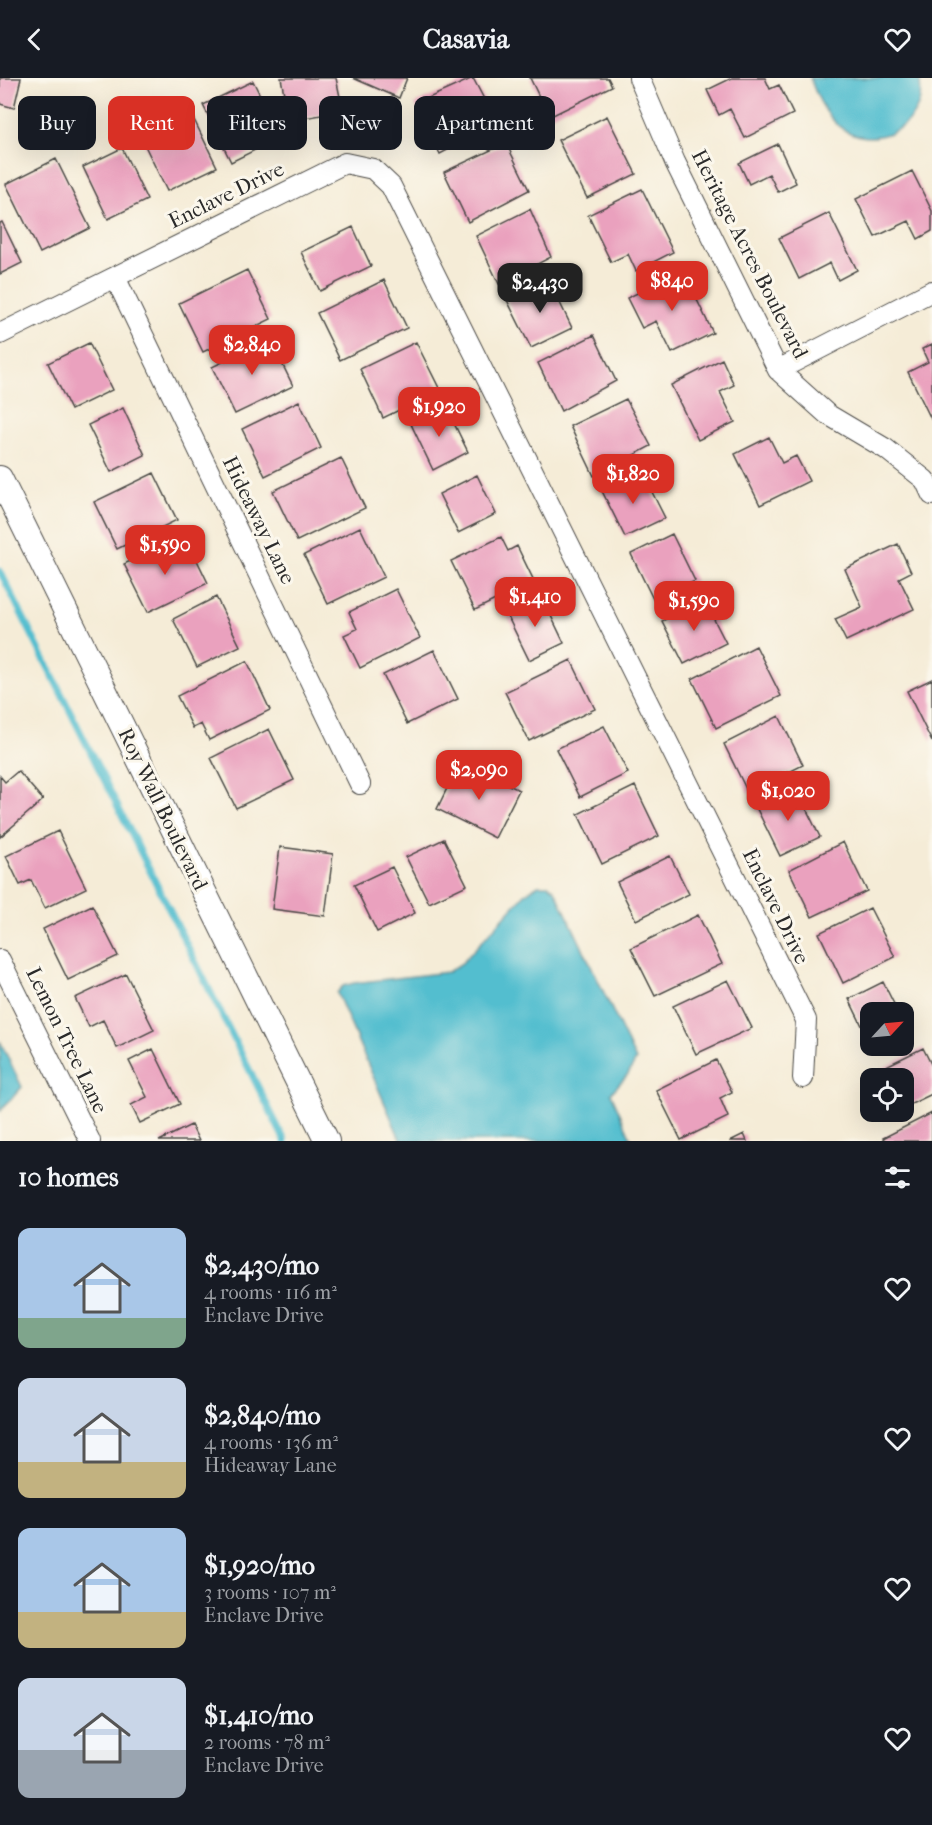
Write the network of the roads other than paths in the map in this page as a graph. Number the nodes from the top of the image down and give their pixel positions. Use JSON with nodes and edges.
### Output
{"nodes":[{"id":1,"x":639,"y":78,"type":"edge"},
{"id":2,"x":115,"y":277,"type":"junction"},
{"id":3,"x":932,"y":291,"type":"edge"},
{"id":4,"x":0,"y":334,"type":"edge"},
{"id":5,"x":778,"y":369,"type":"junction"},
{"id":6,"x":0,"y":478,"type":"edge"},
{"id":7,"x":932,"y":495,"type":"edge"},
{"id":8,"x":360,"y":784,"type":"dead end"},
{"id":9,"x":0,"y":960,"type":"edge"},
{"id":10,"x":803,"y":1078,"type":"dead end"},
{"id":11,"x":90,"y":1141,"type":"edge"},
{"id":12,"x":327,"y":1141,"type":"edge"}],
"edges":[{"from":1,"to":5,"type":"street","name":"Heritage Acres Boulevard"},
{"from":2,"to":4,"type":"street","name":"Enclave Drive"},
{"from":2,"to":8,"type":"street","name":"Hideaway Lane"},
{"from":2,"to":10,"type":"street","name":"Enclave Drive"},
{"from":3,"to":5,"type":"street"},
{"from":5,"to":7,"type":"street","name":"Heritage Acres Boulevard"},
{"from":6,"to":12,"type":"street","name":"Roy Wall Boulevard"},
{"from":9,"to":11,"type":"street","name":"Lemon Tree Lane"}]}
